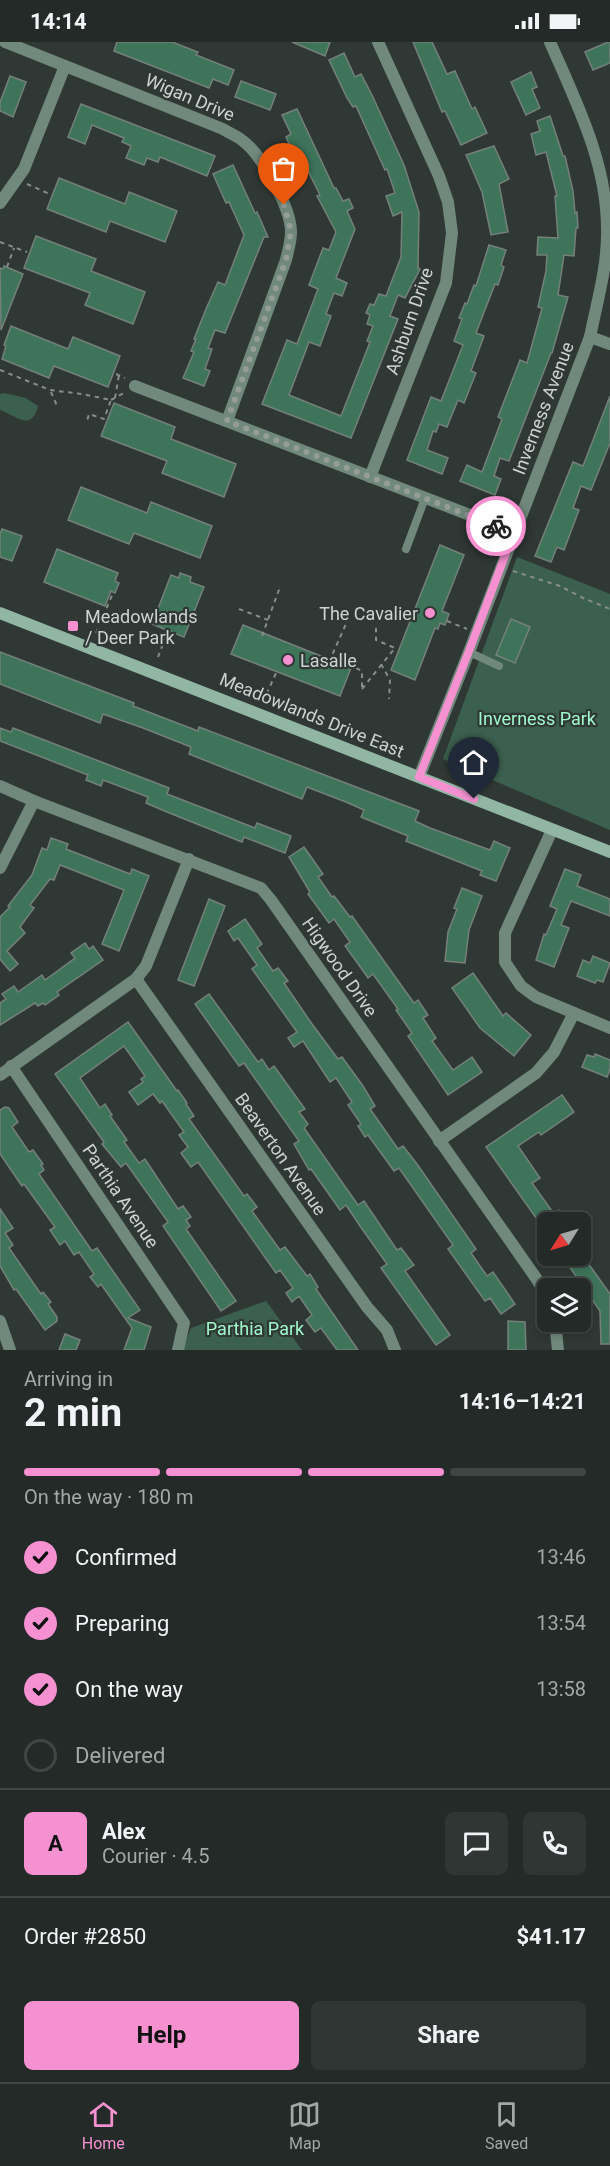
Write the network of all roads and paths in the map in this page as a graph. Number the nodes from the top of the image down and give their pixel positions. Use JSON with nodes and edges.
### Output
{"nodes":[{"id":1,"x":5,"y":42,"type":"edge"},
{"id":2,"x":378,"y":42,"type":"edge"},
{"id":3,"x":550,"y":42,"type":"edge"},
{"id":4,"x":64,"y":66,"type":"junction"},
{"id":5,"x":25,"y":183,"type":"dead end"},
{"id":6,"x":52,"y":195,"type":"dead end"},
{"id":7,"x":0,"y":203,"type":"edge"},
{"id":8,"x":609,"y":221,"type":"edge"},
{"id":9,"x":0,"y":242,"type":"edge"},
{"id":10,"x":14,"y":247,"type":"junction"},
{"id":11,"x":27,"y":252,"type":"dead end"},
{"id":12,"x":7,"y":267,"type":"dead end"},
{"id":13,"x":590,"y":337,"type":"junction"},
{"id":14,"x":610,"y":344,"type":"edge"},
{"id":15,"x":0,"y":370,"type":"edge"},
{"id":16,"x":119,"y":375,"type":"dead end"},
{"id":17,"x":135,"y":386,"type":"joint"},
{"id":18,"x":50,"y":390,"type":"junction"},
{"id":19,"x":115,"y":398,"type":"junction"},
{"id":20,"x":111,"y":400,"type":"junction"},
{"id":21,"x":58,"y":408,"type":"dead end"},
{"id":22,"x":87,"y":421,"type":"dead end"},
{"id":23,"x":227,"y":421,"type":"junction"},
{"id":24,"x":370,"y":477,"type":"junction"},
{"id":25,"x":425,"y":498,"type":"junction"},
{"id":26,"x":514,"y":532,"type":"junction"},
{"id":27,"x":406,"y":549,"type":"dead end"},
{"id":28,"x":502,"y":567,"type":"junction"},
{"id":29,"x":280,"y":587,"type":"dead end"},
{"id":30,"x":113,"y":593,"type":"dead end"},
{"id":31,"x":239,"y":609,"type":"dead end"},
{"id":32,"x":610,"y":609,"type":"edge"},
{"id":33,"x":0,"y":613,"type":"edge"},
{"id":34,"x":350,"y":615,"type":"dead end"},
{"id":35,"x":268,"y":620,"type":"junction"},
{"id":36,"x":447,"y":621,"type":"dead end"},
{"id":37,"x":376,"y":626,"type":"dead end"},
{"id":38,"x":476,"y":632,"type":"junction"},
{"id":39,"x":96,"y":633,"type":"dead end"},
{"id":40,"x":167,"y":633,"type":"dead end"},
{"id":41,"x":262,"y":636,"type":"dead end"},
{"id":42,"x":469,"y":651,"type":"junction"},
{"id":43,"x":332,"y":656,"type":"junction"},
{"id":44,"x":158,"y":657,"type":"dead end"},
{"id":45,"x":329,"y":662,"type":"dead end"},
{"id":46,"x":381,"y":664,"type":"junction"},
{"id":47,"x":499,"y":666,"type":"dead end"},
{"id":48,"x":276,"y":673,"type":"dead end"},
{"id":49,"x":389,"y":699,"type":"dead end"},
{"id":50,"x":258,"y":713,"type":"junction"},
{"id":51,"x":419,"y":777,"type":"junction"},
{"id":52,"x":0,"y":786,"type":"edge"},
{"id":53,"x":34,"y":801,"type":"junction"},
{"id":54,"x":552,"y":830,"type":"junction"},
{"id":55,"x":610,"y":852,"type":"edge"},
{"id":56,"x":189,"y":859,"type":"junction"},
{"id":57,"x":0,"y":868,"type":"edge"},
{"id":58,"x":136,"y":979,"type":"junction"},
{"id":59,"x":574,"y":1013,"type":"junction"},
{"id":60,"x":610,"y":1028,"type":"edge"},
{"id":61,"x":11,"y":1066,"type":"junction"},
{"id":62,"x":0,"y":1074,"type":"edge"},
{"id":63,"x":439,"y":1141,"type":"junction"},
{"id":64,"x":537,"y":1280,"type":"edge"},
{"id":65,"x":0,"y":1321,"type":"edge"},
{"id":66,"x":556,"y":1332,"type":"edge"},
{"id":67,"x":10,"y":1350,"type":"edge"},
{"id":68,"x":178,"y":1350,"type":"edge"},
{"id":69,"x":395,"y":1350,"type":"edge"},
{"id":70,"x":558,"y":1350,"type":"edge"}],
"edges":[{"from":1,"to":4,"type":"street","name":"Wigan Drive"},
{"from":2,"to":24,"type":"street","name":"Ashburn Drive"},
{"from":3,"to":8,"type":"street","name":"Inverness Avenue"},
{"from":4,"to":7,"type":"street"},
{"from":4,"to":23,"type":"street","name":"Wigan Drive"},
{"from":5,"to":6,"type":"path"},
{"from":8,"to":13,"type":"street","name":"Inverness Avenue"},
{"from":9,"to":10,"type":"path"},
{"from":10,"to":11,"type":"path"},
{"from":10,"to":12,"type":"path"},
{"from":13,"to":14,"type":"street"},
{"from":13,"to":26,"type":"street","name":"Inverness Avenue"},
{"from":15,"to":18,"type":"path"},
{"from":16,"to":19,"type":"path"},
{"from":17,"to":19,"type":"path"},
{"from":17,"to":23,"type":"street"},
{"from":18,"to":20,"type":"path"},
{"from":18,"to":21,"type":"path"},
{"from":19,"to":20,"type":"path"},
{"from":20,"to":22,"type":"path"},
{"from":23,"to":24,"type":"street"},
{"from":24,"to":25,"type":"street"},
{"from":25,"to":26,"type":"street"},
{"from":25,"to":27,"type":"lane"},
{"from":26,"to":28,"type":"street","name":"Inverness Avenue"},
{"from":28,"to":32,"type":"path"},
{"from":28,"to":38,"type":"street","name":"Inverness Avenue"},
{"from":29,"to":35,"type":"path"},
{"from":30,"to":39,"type":"path"},
{"from":31,"to":35,"type":"path"},
{"from":33,"to":50,"type":"main road","name":"Meadowlands Drive East"},
{"from":34,"to":43,"type":"path"},
{"from":35,"to":41,"type":"path"},
{"from":36,"to":38,"type":"path"},
{"from":37,"to":46,"type":"path"},
{"from":38,"to":42,"type":"street","name":"Inverness Avenue"},
{"from":40,"to":44,"type":"path"},
{"from":42,"to":47,"type":"lane"},
{"from":42,"to":51,"type":"street","name":"Inverness Avenue"},
{"from":43,"to":45,"type":"path"},
{"from":43,"to":46,"type":"path"},
{"from":46,"to":49,"type":"path"},
{"from":48,"to":50,"type":"path"},
{"from":50,"to":51,"type":"main road","name":"Meadowlands Drive East"},
{"from":51,"to":54,"type":"main road","name":"Meadowlands Drive East"},
{"from":52,"to":53,"type":"street","name":"Higwood Drive"},
{"from":53,"to":56,"type":"street","name":"Higwood Drive"},
{"from":53,"to":57,"type":"street"},
{"from":54,"to":55,"type":"main road","name":"Meadowlands Drive East"},
{"from":54,"to":59,"type":"street"},
{"from":56,"to":58,"type":"street"},
{"from":56,"to":63,"type":"street","name":"Higwood Drive"},
{"from":58,"to":61,"type":"street"},
{"from":58,"to":69,"type":"street","name":"Beaverton Avenue"},
{"from":59,"to":60,"type":"street"},
{"from":59,"to":63,"type":"street"},
{"from":61,"to":62,"type":"street"},
{"from":61,"to":68,"type":"street","name":"Parthia Avenue"},
{"from":63,"to":64,"type":"street","name":"Higwood Drive"},
{"from":65,"to":67,"type":"street"},
{"from":66,"to":70,"type":"street"}]}
